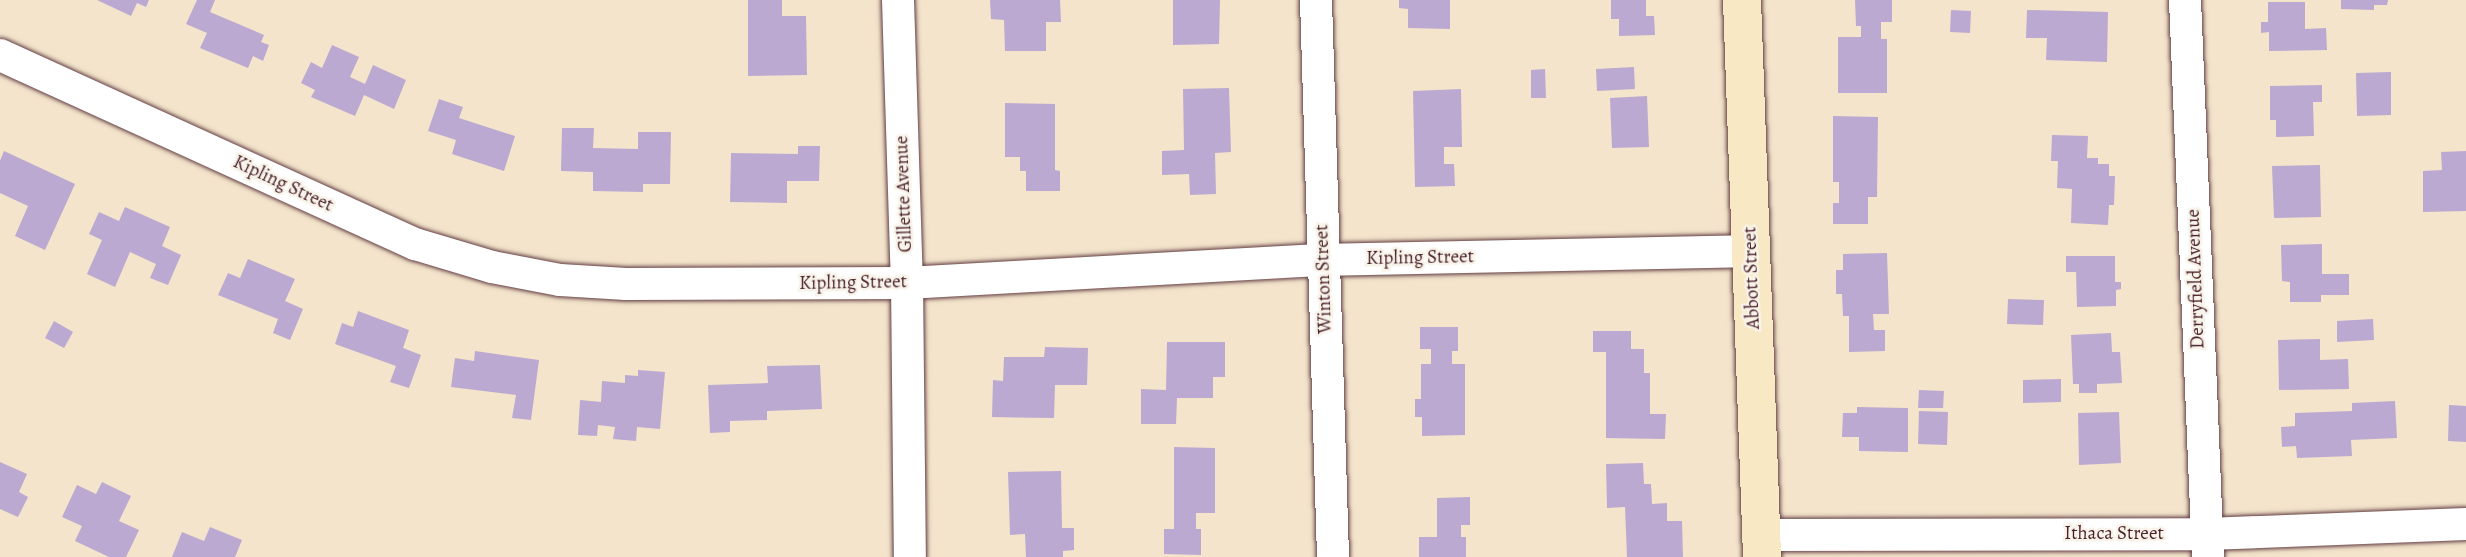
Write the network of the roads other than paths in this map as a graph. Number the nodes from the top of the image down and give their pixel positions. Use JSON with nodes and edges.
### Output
{"nodes":[{"id":1,"x":898,"y":0,"type":"edge"},
{"id":2,"x":1316,"y":0,"type":"edge"},
{"id":3,"x":1742,"y":0,"type":"edge"},
{"id":4,"x":2185,"y":0,"type":"edge"},
{"id":5,"x":0,"y":55,"type":"edge"},
{"id":6,"x":1752,"y":251,"type":"junction"},
{"id":7,"x":1323,"y":260,"type":"junction"},
{"id":8,"x":907,"y":283,"type":"junction"},
{"id":9,"x":2466,"y":524,"type":"edge"},
{"id":10,"x":2207,"y":545,"type":"edge"},
{"id":11,"x":1762,"y":546,"type":"edge"},
{"id":12,"x":910,"y":557,"type":"edge"},
{"id":13,"x":1333,"y":557,"type":"edge"}],
"edges":[{"from":1,"to":8,"type":"street","name":"Gillette Avenue"},
{"from":2,"to":7,"type":"street","name":"Winton Street"},
{"from":3,"to":6,"type":"street","name":"Abbott Street"},
{"from":4,"to":10,"type":"street","name":"Derryfield Avenue"},
{"from":5,"to":8,"type":"street","name":"Kipling Street"},
{"from":6,"to":7,"type":"street","name":"Kipling Street"},
{"from":6,"to":11,"type":"street","name":"Abbott Street"},
{"from":7,"to":8,"type":"street","name":"Kipling Street"},
{"from":7,"to":13,"type":"street","name":"Winton Street"},
{"from":8,"to":12,"type":"street","name":"Gillette Avenue"},
{"from":9,"to":10,"type":"street","name":"Ithaca Street"},
{"from":10,"to":11,"type":"street","name":"Ithaca Street"}]}
